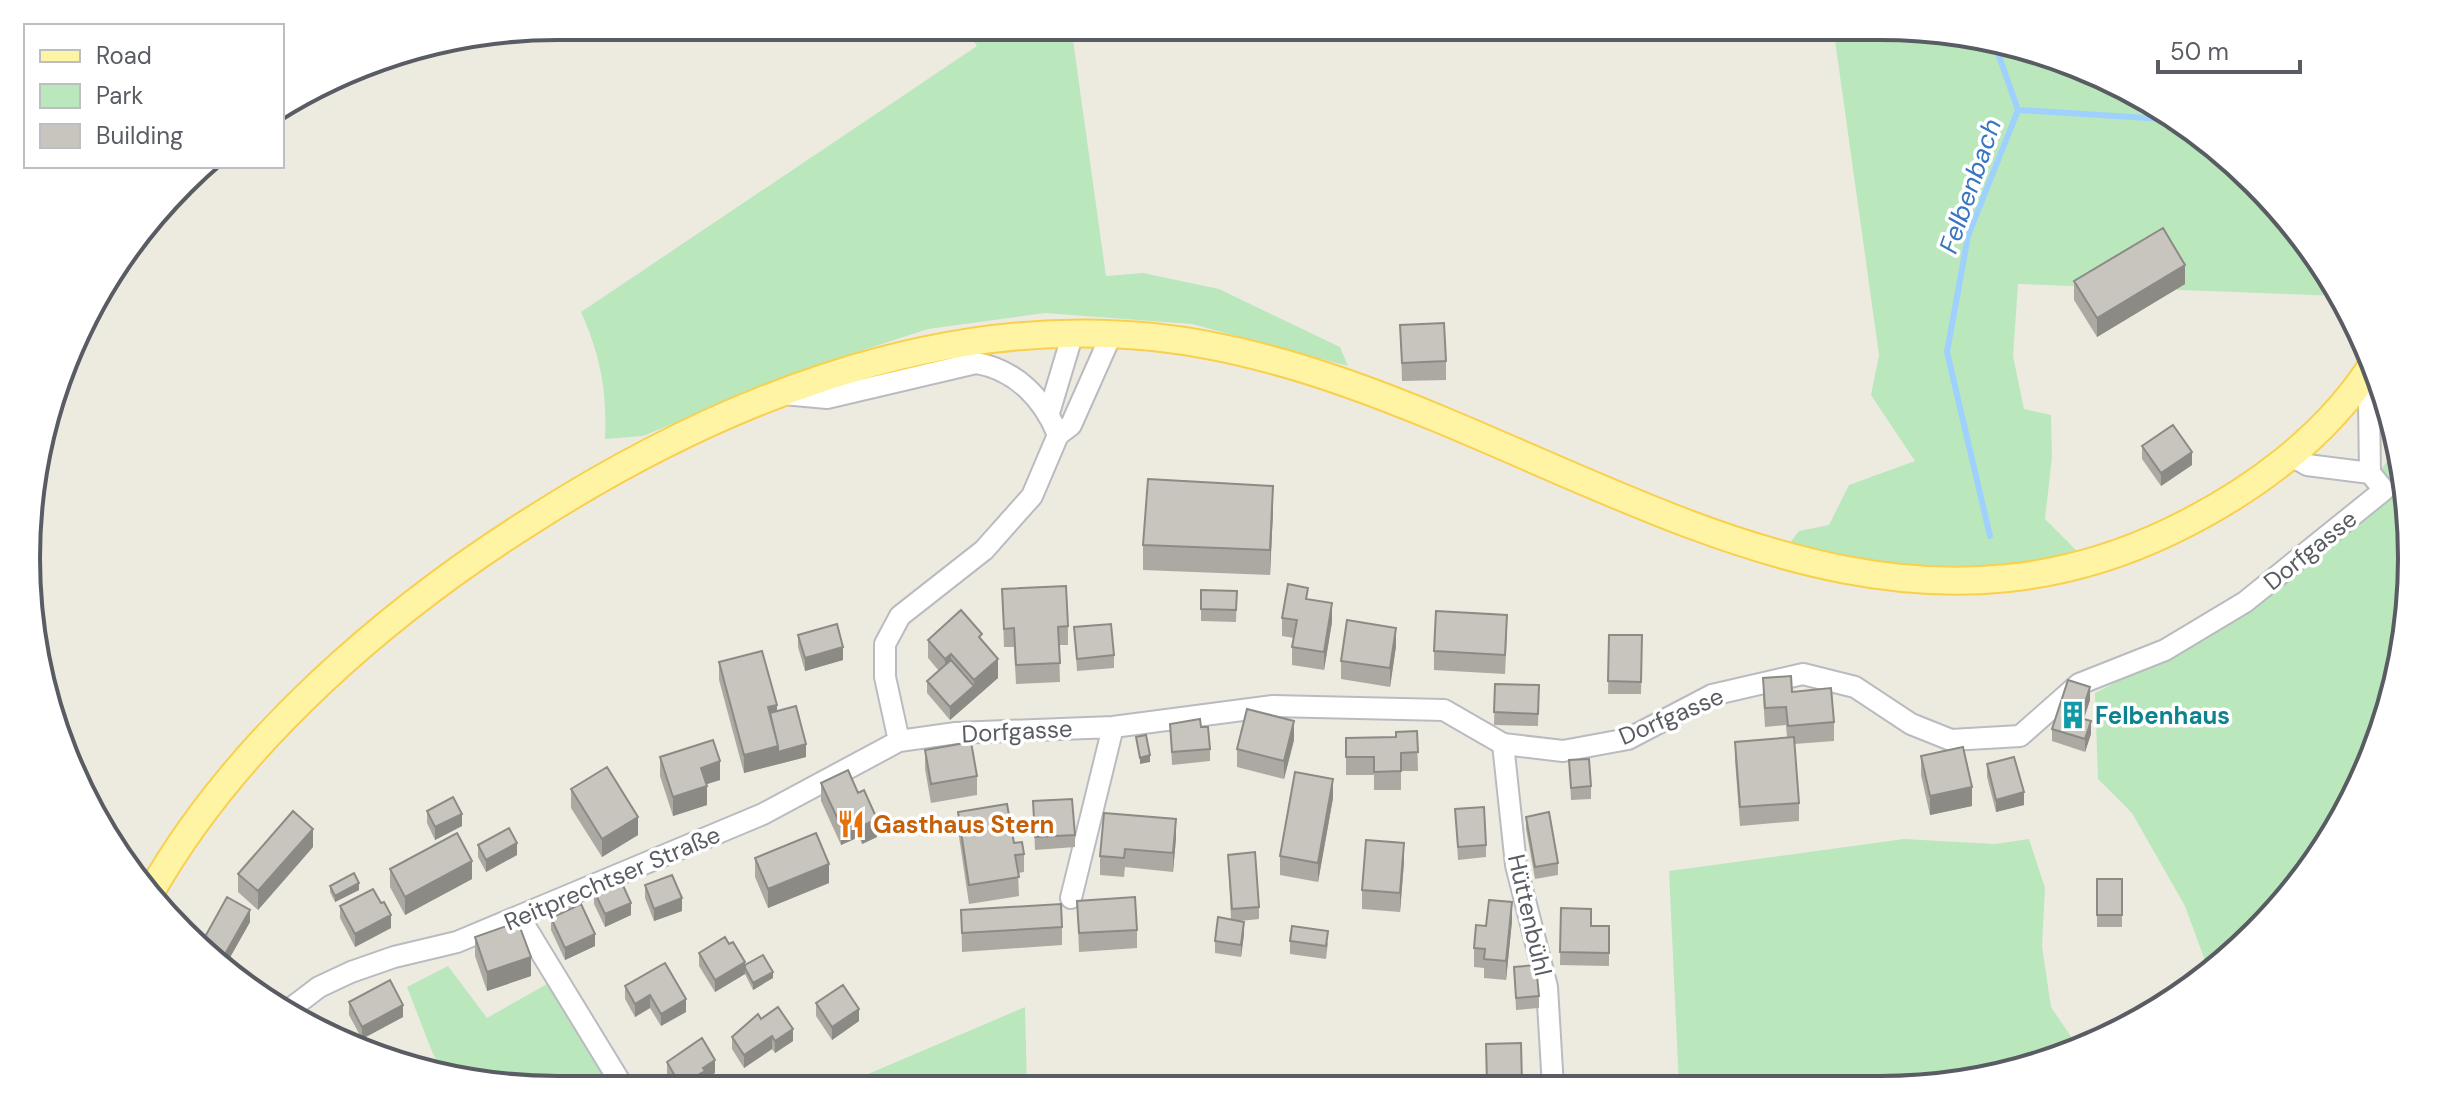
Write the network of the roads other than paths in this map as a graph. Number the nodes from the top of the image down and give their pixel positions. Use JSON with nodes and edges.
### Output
{"nodes":[{"id":1,"x":1073,"y":333,"type":"junction"},
{"id":2,"x":1112,"y":333,"type":"junction"},
{"id":3,"x":2364,"y":374,"type":"edge"},
{"id":4,"x":2369,"y":386,"type":"edge"},
{"id":5,"x":778,"y":394,"type":"junction"},
{"id":6,"x":1049,"y":413,"type":"junction"},
{"id":7,"x":1058,"y":435,"type":"junction"},
{"id":8,"x":2290,"y":455,"type":"junction"},
{"id":9,"x":2370,"y":473,"type":"junction"},
{"id":10,"x":892,"y":710,"type":"junction"},
{"id":11,"x":1113,"y":727,"type":"junction"},
{"id":12,"x":934,"y":736,"type":"junction"},
{"id":13,"x":899,"y":741,"type":"junction"},
{"id":14,"x":1503,"y":744,"type":"junction"},
{"id":15,"x":156,"y":884,"type":"edge"},
{"id":16,"x":1071,"y":898,"type":"dead end"},
{"id":17,"x":520,"y":918,"type":"junction"},
{"id":18,"x":296,"y":1005,"type":"edge"},
{"id":19,"x":616,"y":1076,"type":"edge"},
{"id":20,"x":1552,"y":1076,"type":"edge"}],
"edges":[{"from":1,"to":2,"type":"main road"},
{"from":1,"to":5,"type":"main road"},
{"from":1,"to":6,"type":"street"},
{"from":2,"to":7,"type":"street"},
{"from":2,"to":8,"type":"main road"},
{"from":3,"to":8,"type":"main road"},
{"from":4,"to":9,"type":"street"},
{"from":5,"to":6,"type":"street"},
{"from":5,"to":15,"type":"main road"},
{"from":6,"to":7,"type":"street"},
{"from":7,"to":10,"type":"street"},
{"from":8,"to":9,"type":"street"},
{"from":9,"to":14,"type":"street","name":"Dorfgasse"},
{"from":10,"to":12,"type":"street"},
{"from":10,"to":13,"type":"street"},
{"from":11,"to":12,"type":"street","name":"Dorfgasse"},
{"from":11,"to":14,"type":"street","name":"Dorfgasse"},
{"from":11,"to":16,"type":"street"},
{"from":12,"to":13,"type":"street","name":"Dorfgasse"},
{"from":13,"to":17,"type":"street","name":"Reitprechtser Straße"},
{"from":14,"to":20,"type":"street","name":"Hüttenbühl"},
{"from":17,"to":18,"type":"street","name":"Reitprechtser Straße"},
{"from":17,"to":19,"type":"street"}]}
